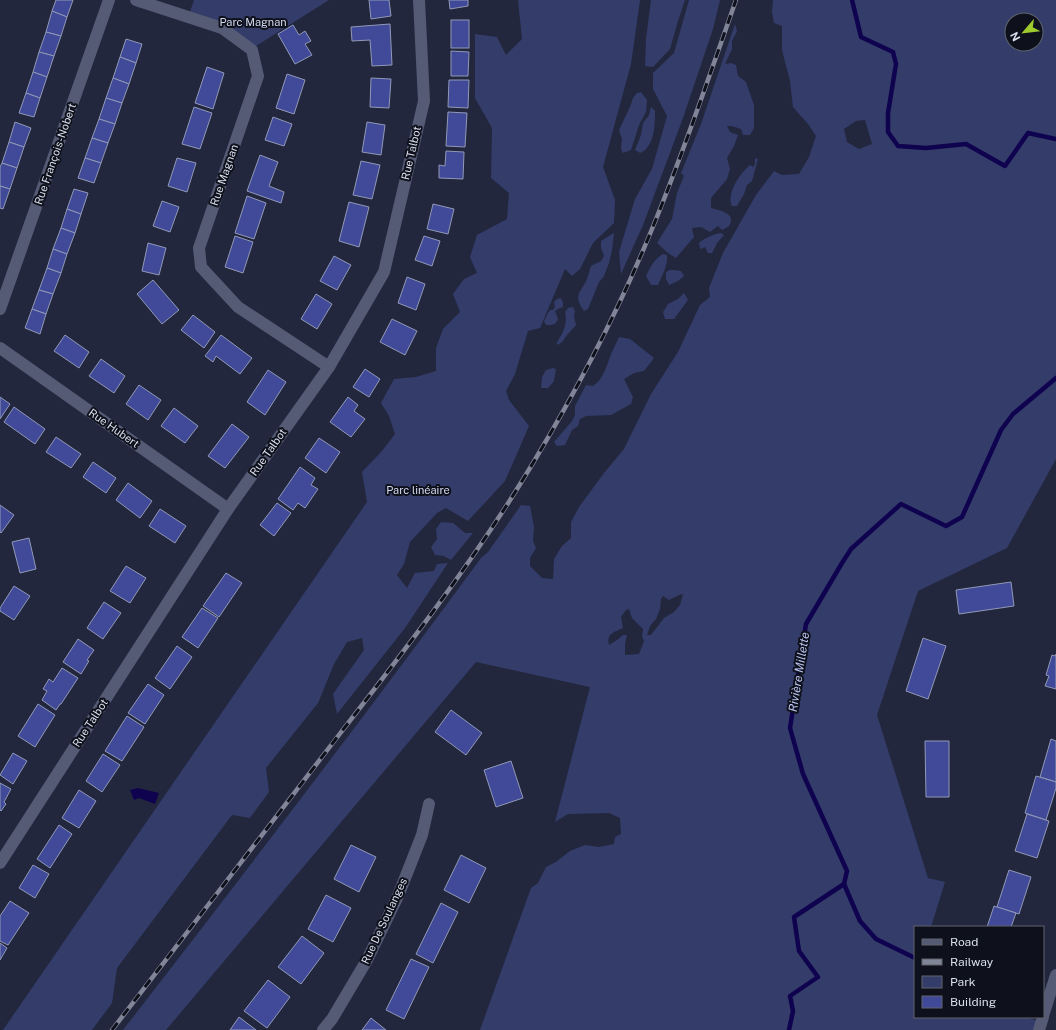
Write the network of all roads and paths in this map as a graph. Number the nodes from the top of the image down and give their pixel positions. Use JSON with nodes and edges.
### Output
{"nodes":[{"id":1,"x":109,"y":0,"type":"edge"},
{"id":2,"x":136,"y":0,"type":"edge"},
{"id":3,"x":419,"y":0,"type":"edge"},
{"id":4,"x":0,"y":309,"type":"edge"},
{"id":5,"x":0,"y":348,"type":"edge"},
{"id":6,"x":329,"y":367,"type":"junction"},
{"id":7,"x":228,"y":509,"type":"junction"},
{"id":8,"x":429,"y":804,"type":"dead end"},
{"id":9,"x":0,"y":863,"type":"edge"},
{"id":10,"x":1056,"y":975,"type":"edge"},
{"id":11,"x":1044,"y":1013,"type":"edge"},
{"id":12,"x":1042,"y":1018,"type":"edge"},
{"id":13,"x":323,"y":1030,"type":"edge"},
{"id":14,"x":1039,"y":1030,"type":"edge"}],
"edges":[{"from":1,"to":4,"type":"street","name":"Rue François-Nobert"},
{"from":2,"to":6,"type":"street","name":"Rue Magnan"},
{"from":3,"to":6,"type":"street","name":"Rue Talbot"},
{"from":5,"to":7,"type":"street","name":"Rue Hubert"},
{"from":6,"to":7,"type":"street","name":"Rue Talbot"},
{"from":7,"to":9,"type":"street","name":"Rue Talbot"},
{"from":8,"to":13,"type":"street","name":"Rue De Soulanges"},
{"from":10,"to":11,"type":"street"},
{"from":12,"to":14,"type":"street"}]}
